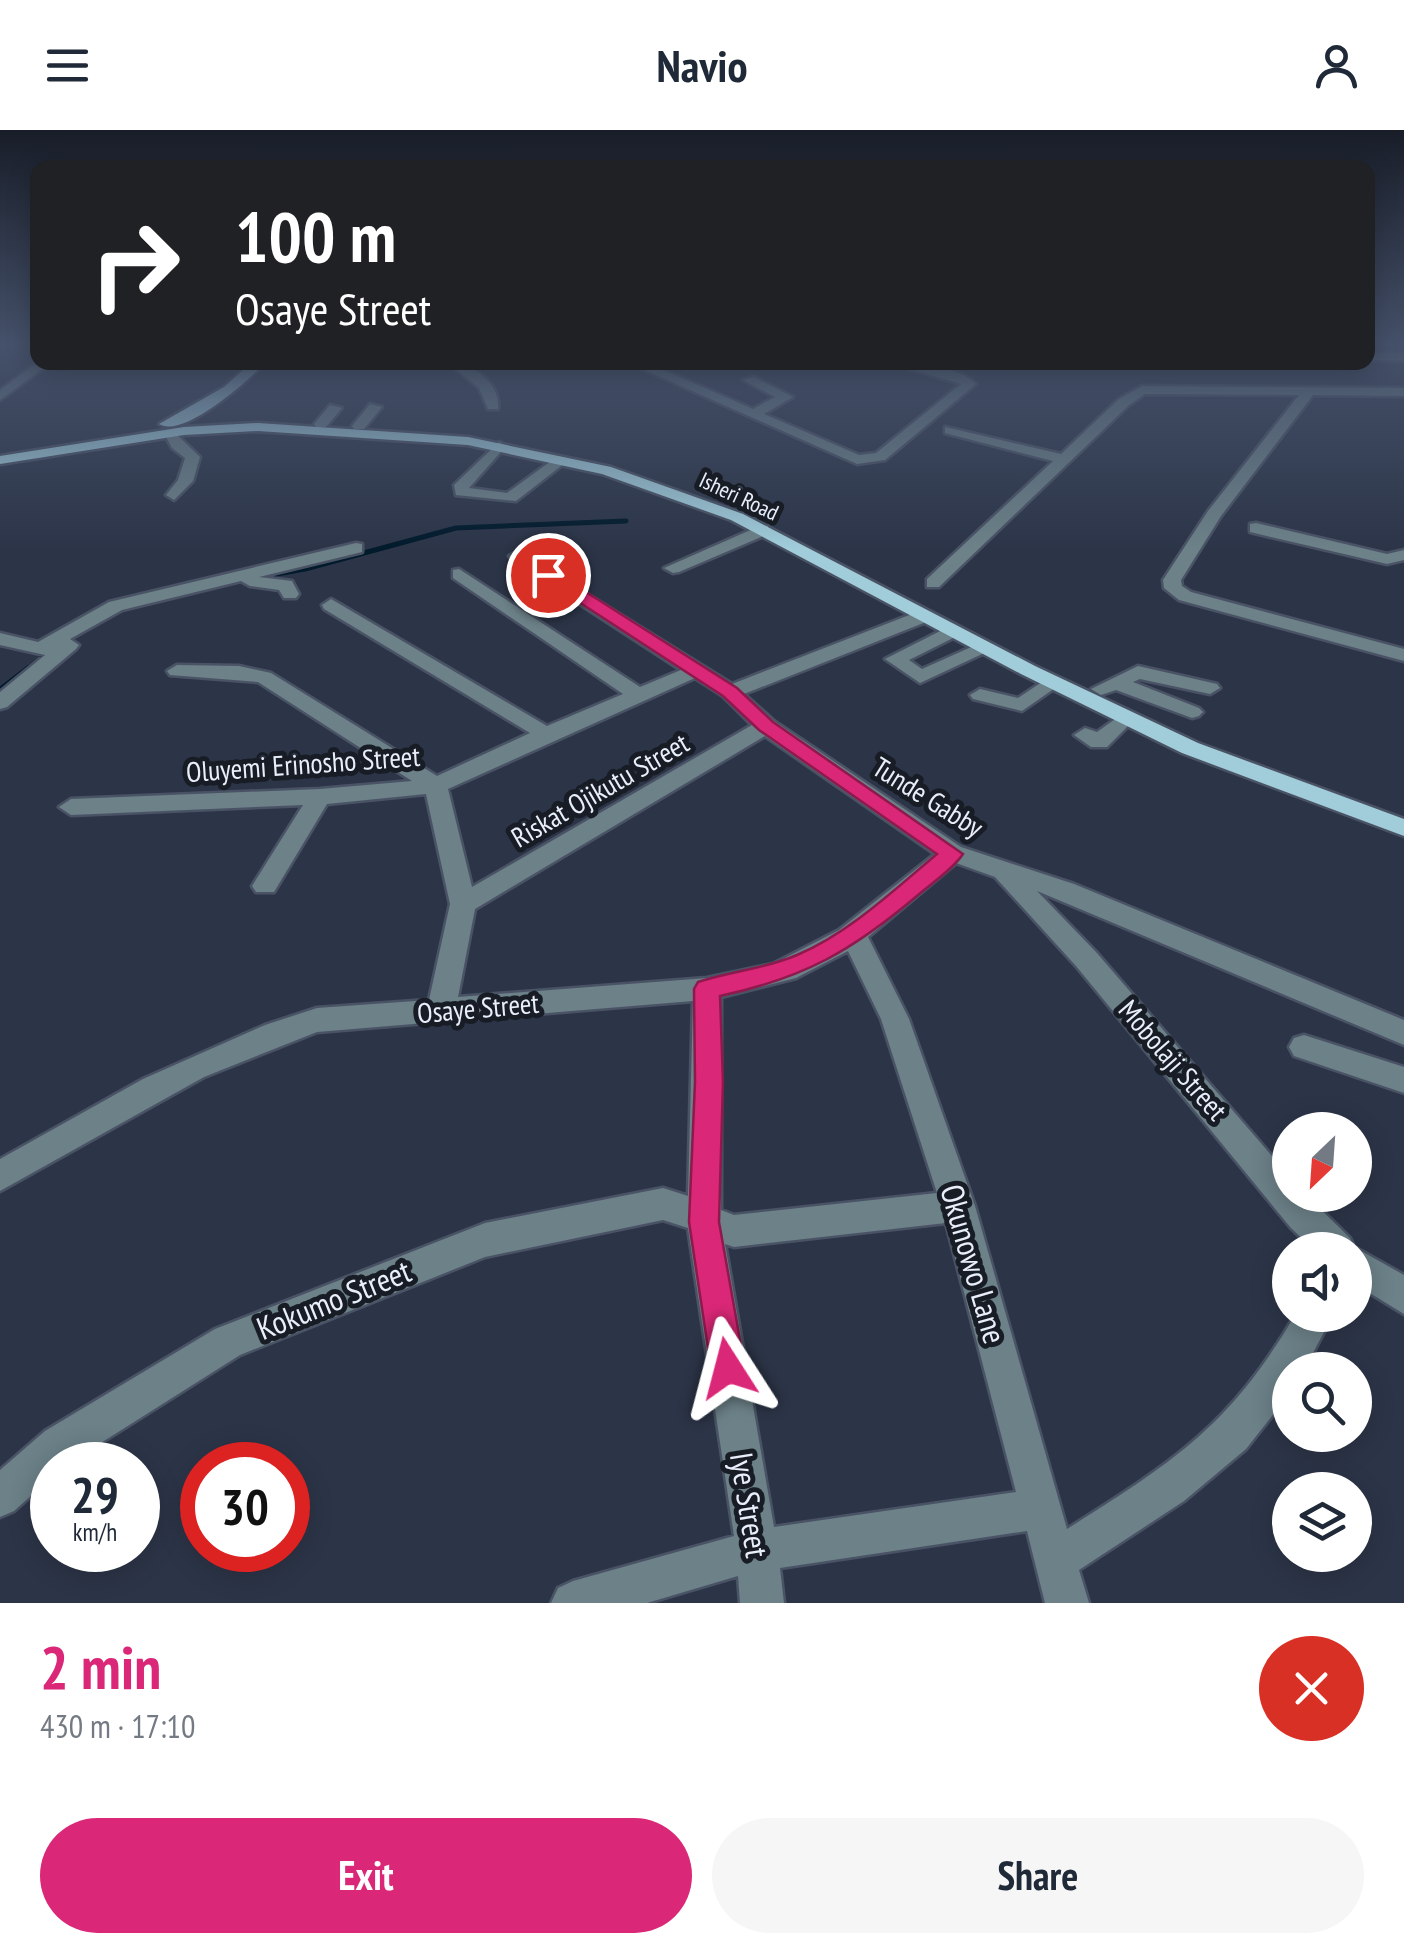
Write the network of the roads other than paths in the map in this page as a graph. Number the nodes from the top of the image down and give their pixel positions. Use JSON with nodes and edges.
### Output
{"nodes":[{"id":1,"x":191,"y":413,"type":"edge"},
{"id":2,"x":206,"y":413,"type":"edge"},
{"id":3,"x":210,"y":413,"type":"edge"},
{"id":4,"x":331,"y":413,"type":"edge"},
{"id":5,"x":370,"y":413,"type":"edge"},
{"id":6,"x":747,"y":413,"type":"edge"},
{"id":7,"x":757,"y":413,"type":"edge"},
{"id":8,"x":935,"y":413,"type":"edge"},
{"id":9,"x":1113,"y":413,"type":"edge"},
{"id":10,"x":1292,"y":413,"type":"edge"},
{"id":11,"x":752,"y":415,"type":"junction"},
{"id":12,"x":321,"y":424,"type":"junction"},
{"id":13,"x":359,"y":426,"type":"junction"},
{"id":14,"x":191,"y":428,"type":"junction"},
{"id":15,"x":950,"y":430,"type":"dead end"},
{"id":16,"x":129,"y":433,"type":"junction"},
{"id":17,"x":499,"y":446,"type":"junction"},
{"id":18,"x":0,"y":457,"type":"edge"},
{"id":19,"x":563,"y":459,"type":"junction"},
{"id":20,"x":1064,"y":459,"type":"junction"},
{"id":21,"x":174,"y":494,"type":"dead end"},
{"id":22,"x":1256,"y":528,"type":"dead end"},
{"id":23,"x":762,"y":530,"type":"junction"},
{"id":24,"x":356,"y":548,"type":"dead end"},
{"id":25,"x":1404,"y":555,"type":"edge"},
{"id":26,"x":518,"y":556,"type":"dead end"},
{"id":27,"x":673,"y":568,"type":"dead end"},
{"id":28,"x":459,"y":574,"type":"dead end"},
{"id":29,"x":933,"y":583,"type":"dead end"},
{"id":30,"x":290,"y":594,"type":"dead end"},
{"id":31,"x":331,"y":605,"type":"dead end"},
{"id":32,"x":924,"y":616,"type":"junction"},
{"id":33,"x":952,"y":631,"type":"junction"},
{"id":34,"x":0,"y":639,"type":"edge"},
{"id":35,"x":985,"y":648,"type":"junction"},
{"id":36,"x":49,"y":650,"type":"junction"},
{"id":37,"x":1404,"y":655,"type":"edge"},
{"id":38,"x":177,"y":671,"type":"dead end"},
{"id":39,"x":695,"y":671,"type":"junction"},
{"id":40,"x":1051,"y":682,"type":"junction"},
{"id":41,"x":1108,"y":686,"type":"junction"},
{"id":42,"x":1210,"y":688,"type":"dead end"},
{"id":43,"x":730,"y":692,"type":"junction"},
{"id":44,"x":980,"y":694,"type":"dead end"},
{"id":45,"x":639,"y":695,"type":"junction"},
{"id":46,"x":0,"y":703,"type":"edge"},
{"id":47,"x":1192,"y":712,"type":"dead end"},
{"id":48,"x":1124,"y":718,"type":"junction"},
{"id":49,"x":766,"y":726,"type":"junction"},
{"id":50,"x":546,"y":734,"type":"junction"},
{"id":51,"x":1085,"y":735,"type":"dead end"},
{"id":52,"x":1196,"y":743,"type":"junction"},
{"id":53,"x":436,"y":786,"type":"junction"},
{"id":54,"x":320,"y":797,"type":"junction"},
{"id":55,"x":71,"y":807,"type":"dead end"},
{"id":56,"x":1404,"y":812,"type":"edge"},
{"id":57,"x":1404,"y":828,"type":"edge"},
{"id":58,"x":952,"y":854,"type":"junction"},
{"id":59,"x":1004,"y":872,"type":"junction"},
{"id":60,"x":265,"y":886,"type":"dead end"},
{"id":61,"x":463,"y":904,"type":"junction"},
{"id":62,"x":853,"y":934,"type":"junction"},
{"id":63,"x":707,"y":989,"type":"junction"},
{"id":64,"x":441,"y":1011,"type":"junction"},
{"id":65,"x":1404,"y":1033,"type":"edge"},
{"id":66,"x":1304,"y":1047,"type":"dead end"},
{"id":67,"x":1404,"y":1080,"type":"edge"},
{"id":68,"x":0,"y":1176,"type":"edge"},
{"id":69,"x":958,"y":1206,"type":"junction"},
{"id":70,"x":704,"y":1222,"type":"junction"},
{"id":71,"x":1319,"y":1232,"type":"edge"},
{"id":72,"x":1372,"y":1275,"type":"edge"},
{"id":73,"x":1404,"y":1296,"type":"edge"},
{"id":74,"x":1306,"y":1332,"type":"edge"},
{"id":75,"x":0,"y":1497,"type":"edge"},
{"id":76,"x":1040,"y":1509,"type":"junction"},
{"id":77,"x":757,"y":1550,"type":"junction"},
{"id":78,"x":1056,"y":1561,"type":"junction"},
{"id":79,"x":574,"y":1603,"type":"edge"},
{"id":80,"x":762,"y":1603,"type":"edge"},
{"id":81,"x":1067,"y":1603,"type":"edge"}],
"edges":[{"from":1,"to":16,"type":"main road"},
{"from":2,"to":14,"type":"main road"},
{"from":3,"to":14,"type":"main road"},
{"from":4,"to":12,"type":"street"},
{"from":5,"to":13,"type":"street"},
{"from":6,"to":11,"type":"street"},
{"from":7,"to":11,"type":"street"},
{"from":8,"to":11,"type":"street"},
{"from":9,"to":20,"type":"street"},
{"from":10,"to":37,"type":"street"},
{"from":12,"to":13,"type":"main road","name":"Isheri Road"},
{"from":12,"to":14,"type":"main road","name":"Isheri Road"},
{"from":13,"to":41,"type":"main road","name":"Isheri Road"},
{"from":14,"to":16,"type":"main road","name":"Isheri Road"},
{"from":14,"to":17,"type":"main road","name":"Isheri Road"},
{"from":14,"to":18,"type":"main road","name":"Isheri Road"},
{"from":14,"to":21,"type":"street"},
{"from":15,"to":20,"type":"street"},
{"from":16,"to":18,"type":"main road","name":"Isheri Road"},
{"from":17,"to":19,"type":"main road","name":"Isheri Road"},
{"from":17,"to":19,"type":"street"},
{"from":19,"to":23,"type":"main road","name":"Isheri Road"},
{"from":20,"to":29,"type":"street"},
{"from":22,"to":25,"type":"street"},
{"from":23,"to":27,"type":"street"},
{"from":23,"to":32,"type":"main road","name":"Isheri Road"},
{"from":24,"to":36,"type":"street"},
{"from":26,"to":39,"type":"street","name":"Tunde Gabby"},
{"from":28,"to":45,"type":"street"},
{"from":30,"to":36,"type":"street"},
{"from":31,"to":50,"type":"street"},
{"from":32,"to":33,"type":"main road","name":"Isheri Road"},
{"from":32,"to":43,"type":"street"},
{"from":33,"to":35,"type":"main road","name":"Isheri Road"},
{"from":33,"to":35,"type":"street"},
{"from":34,"to":36,"type":"street"},
{"from":35,"to":40,"type":"main road","name":"Isheri Road"},
{"from":36,"to":46,"type":"street"},
{"from":38,"to":53,"type":"street"},
{"from":39,"to":43,"type":"street","name":"Tunde Gabby"},
{"from":39,"to":45,"type":"street","name":"Oluyemi Erinosho Street"},
{"from":40,"to":44,"type":"street"},
{"from":40,"to":48,"type":"main road","name":"Isheri Road"},
{"from":41,"to":42,"type":"street"},
{"from":41,"to":47,"type":"street"},
{"from":41,"to":52,"type":"main road","name":"Isheri Road"},
{"from":43,"to":49,"type":"street","name":"Tunde Gabby"},
{"from":45,"to":50,"type":"street","name":"Oluyemi Erinosho Street"},
{"from":48,"to":51,"type":"street"},
{"from":48,"to":52,"type":"main road","name":"Isheri Road"},
{"from":49,"to":58,"type":"street","name":"Tunde Gabby"},
{"from":49,"to":61,"type":"street","name":"Riskat Ojikutu Street"},
{"from":50,"to":53,"type":"street","name":"Oluyemi Erinosho Street"},
{"from":52,"to":56,"type":"main road","name":"Isheri Road"},
{"from":52,"to":57,"type":"main road","name":"Isheri Road"},
{"from":53,"to":54,"type":"street","name":"Oluyemi Erinosho Street"},
{"from":53,"to":61,"type":"street"},
{"from":54,"to":55,"type":"street","name":"Oluyemi Erinosho Street"},
{"from":54,"to":60,"type":"street"},
{"from":58,"to":59,"type":"street","name":"Tunde Gabby"},
{"from":58,"to":62,"type":"street","name":"Osaye Street"},
{"from":59,"to":65,"type":"street","name":"Tunde Gabby"},
{"from":59,"to":71,"type":"street","name":"Mobolaji Street"},
{"from":61,"to":64,"type":"street"},
{"from":62,"to":63,"type":"street","name":"Osaye Street"},
{"from":62,"to":69,"type":"street","name":"Okunowo Lane"},
{"from":63,"to":64,"type":"street","name":"Osaye Street"},
{"from":63,"to":70,"type":"street","name":"Iye Street"},
{"from":64,"to":68,"type":"street","name":"Osaye Street"},
{"from":66,"to":67,"type":"street"},
{"from":69,"to":70,"type":"street","name":"Kokumo Street"},
{"from":69,"to":76,"type":"street","name":"Okunowo Lane"},
{"from":70,"to":75,"type":"street","name":"Kokumo Street"},
{"from":70,"to":77,"type":"street","name":"Iye Street"},
{"from":72,"to":73,"type":"street"},
{"from":74,"to":78,"type":"street"},
{"from":76,"to":77,"type":"street"},
{"from":76,"to":78,"type":"street","name":"Okunowo Lane"},
{"from":77,"to":79,"type":"street"},
{"from":77,"to":80,"type":"street","name":"Iye Street"},
{"from":78,"to":81,"type":"street","name":"Okunowo Lane"}]}
